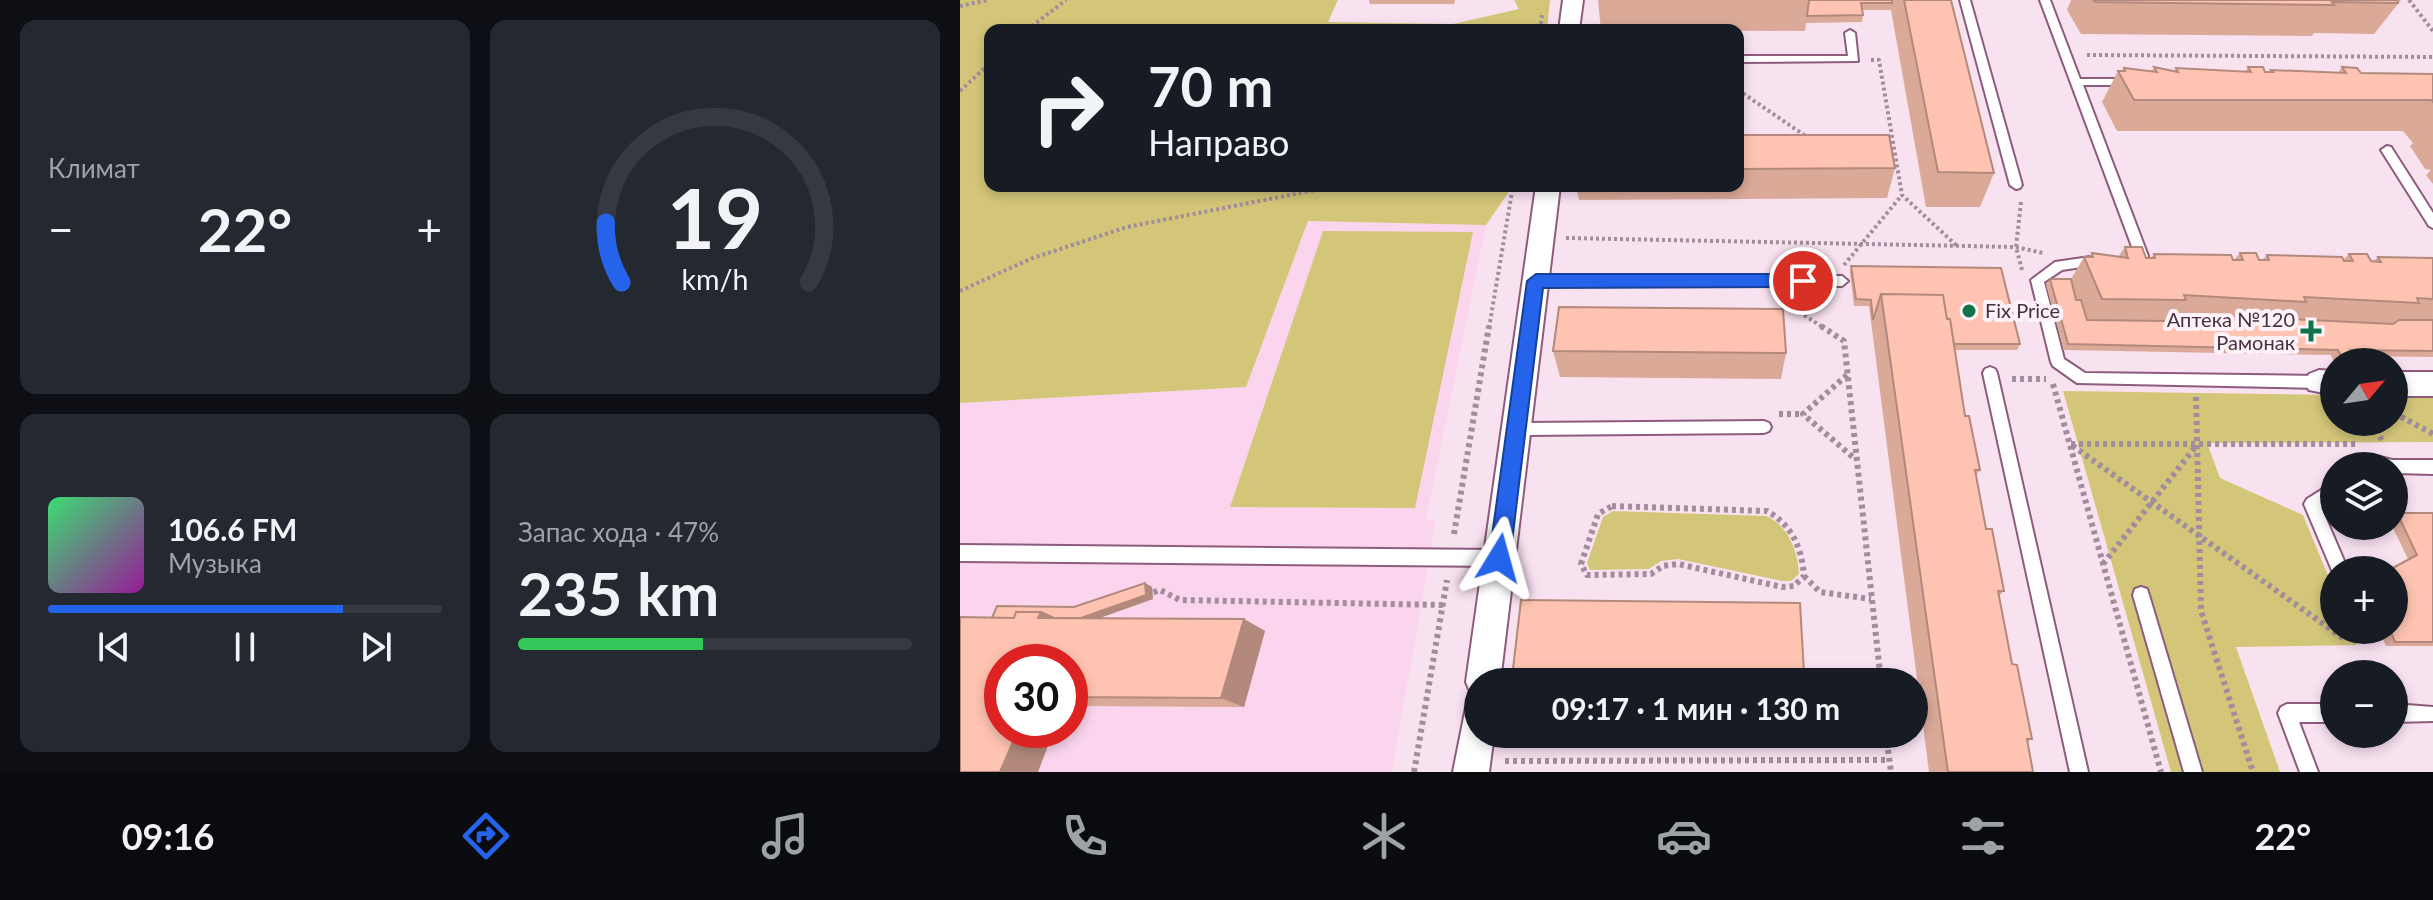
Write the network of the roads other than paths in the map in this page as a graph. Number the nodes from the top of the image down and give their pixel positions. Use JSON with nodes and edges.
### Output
{"nodes":[{"id":1,"x":1573,"y":0,"type":"edge"},
{"id":2,"x":1965,"y":0,"type":"edge"},
{"id":3,"x":2045,"y":0,"type":"edge"},
{"id":4,"x":1570,"y":24,"type":"edge"},
{"id":5,"x":1850,"y":33,"type":"dead end"},
{"id":6,"x":1744,"y":59,"type":"edge"},
{"id":7,"x":2076,"y":82,"type":"junction"},
{"id":8,"x":2151,"y":82,"type":"edge"},
{"id":9,"x":2387,"y":150,"type":"dead end"},
{"id":10,"x":2016,"y":185,"type":"road end"},
{"id":11,"x":1547,"y":192,"type":"edge"},
{"id":12,"x":2433,"y":223,"type":"edge"},
{"id":13,"x":2142,"y":256,"type":"junction"},
{"id":14,"x":2157,"y":257,"type":"edge"},
{"id":15,"x":1536,"y":281,"type":"junction"},
{"id":16,"x":1842,"y":281,"type":"dead end"},
{"id":17,"x":1991,"y":376,"type":"road end"},
{"id":18,"x":2320,"y":382,"type":"edge"},
{"id":19,"x":2408,"y":384,"type":"edge"},
{"id":20,"x":2433,"y":384,"type":"edge"},
{"id":21,"x":1764,"y":427,"type":"dead end"},
{"id":22,"x":1516,"y":429,"type":"junction"},
{"id":23,"x":2408,"y":466,"type":"edge"},
{"id":24,"x":2433,"y":467,"type":"edge"},
{"id":25,"x":2320,"y":499,"type":"edge"},
{"id":26,"x":2320,"y":523,"type":"edge"},
{"id":27,"x":960,"y":553,"type":"edge"},
{"id":28,"x":1499,"y":558,"type":"junction"},
{"id":29,"x":2141,"y":595,"type":"dead end"},
{"id":30,"x":1485,"y":668,"type":"edge"},
{"id":31,"x":2320,"y":713,"type":"edge"},
{"id":32,"x":2408,"y":713,"type":"edge"},
{"id":33,"x":2429,"y":714,"type":"dead end"},
{"id":34,"x":2079,"y":772,"type":"edge"},
{"id":35,"x":2193,"y":772,"type":"edge"},
{"id":36,"x":2309,"y":772,"type":"edge"}],
"edges":[{"from":1,"to":4,"type":"street"},
{"from":2,"to":10,"type":"lane"},
{"from":3,"to":7,"type":"lane"},
{"from":5,"to":6,"type":"lane"},
{"from":7,"to":8,"type":"lane"},
{"from":7,"to":13,"type":"lane"},
{"from":9,"to":12,"type":"lane"},
{"from":11,"to":15,"type":"street"},
{"from":13,"to":14,"type":"lane"},
{"from":13,"to":18,"type":"lane"},
{"from":15,"to":16,"type":"lane"},
{"from":15,"to":22,"type":"street"},
{"from":17,"to":34,"type":"lane"},
{"from":19,"to":20,"type":"street"},
{"from":21,"to":22,"type":"lane"},
{"from":22,"to":28,"type":"street"},
{"from":23,"to":24,"type":"lane"},
{"from":25,"to":26,"type":"lane"},
{"from":27,"to":28,"type":"lane"},
{"from":28,"to":30,"type":"street"},
{"from":29,"to":35,"type":"lane"},
{"from":31,"to":36,"type":"lane"},
{"from":32,"to":33,"type":"lane"}]}
